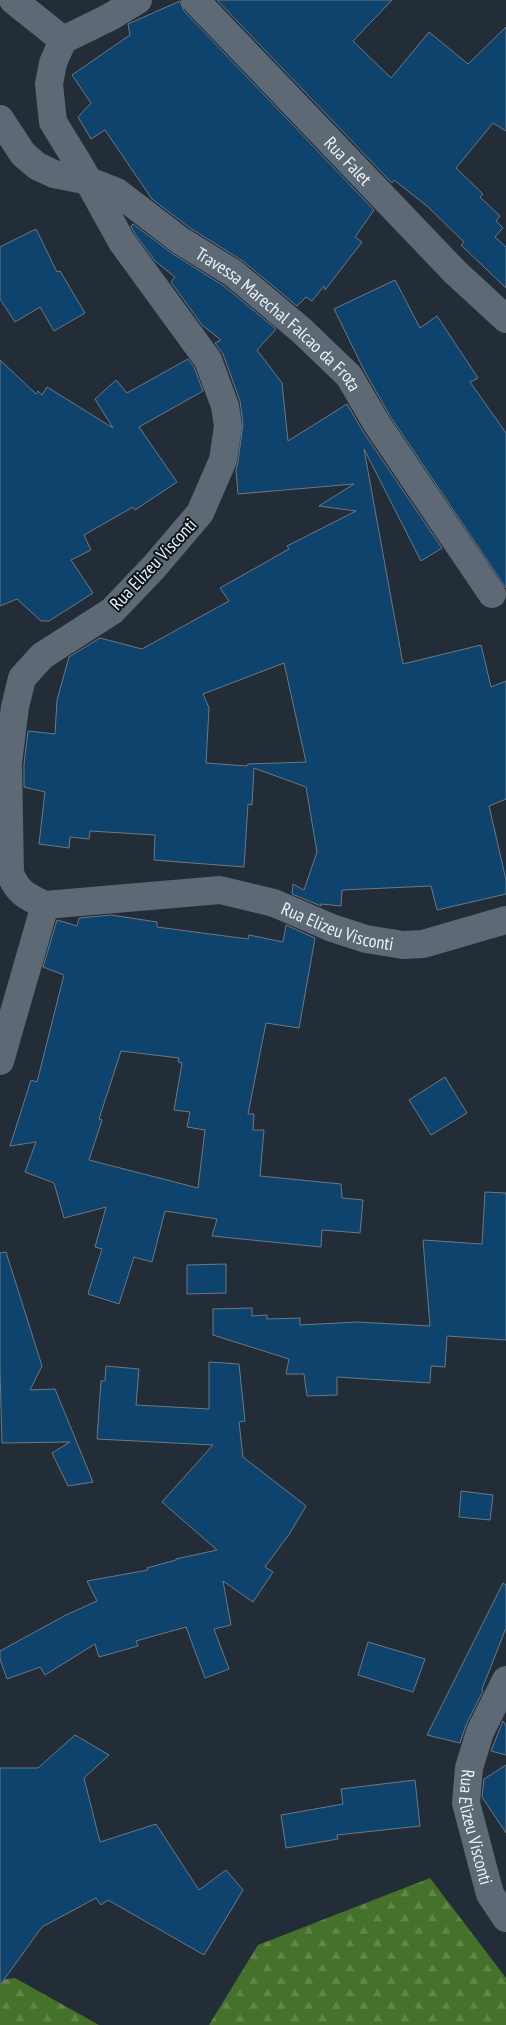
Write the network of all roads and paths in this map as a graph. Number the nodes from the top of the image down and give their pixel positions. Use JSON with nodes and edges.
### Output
{"nodes":[{"id":1,"x":13,"y":0,"type":"edge"},
{"id":2,"x":138,"y":0,"type":"edge"},
{"id":3,"x":195,"y":0,"type":"edge"},
{"id":4,"x":63,"y":40,"type":"junction"},
{"id":5,"x":0,"y":119,"type":"edge"},
{"id":6,"x":89,"y":181,"type":"junction"},
{"id":7,"x":506,"y":319,"type":"edge"},
{"id":8,"x":492,"y":594,"type":"dead end"},
{"id":9,"x":45,"y":905,"type":"junction"},
{"id":10,"x":506,"y":920,"type":"edge"},
{"id":11,"x":0,"y":1062,"type":"edge"},
{"id":12,"x":506,"y":1680,"type":"edge"},
{"id":13,"x":506,"y":1918,"type":"edge"}],
"edges":[{"from":1,"to":4,"type":"street"},
{"from":2,"to":4,"type":"street"},
{"from":3,"to":7,"type":"street","name":"Rua Falet"},
{"from":4,"to":6,"type":"street","name":"Rua Elizeu Visconti"},
{"from":5,"to":6,"type":"street","name":"Travessa Marechal Falcao da Frota"},
{"from":6,"to":8,"type":"street","name":"Travessa Marechal Falcao da Frota"},
{"from":6,"to":9,"type":"street","name":"Rua Elizeu Visconti"},
{"from":9,"to":10,"type":"street","name":"Rua Elizeu Visconti"},
{"from":9,"to":11,"type":"street"},
{"from":12,"to":13,"type":"street","name":"Rua Elizeu Visconti"}]}
